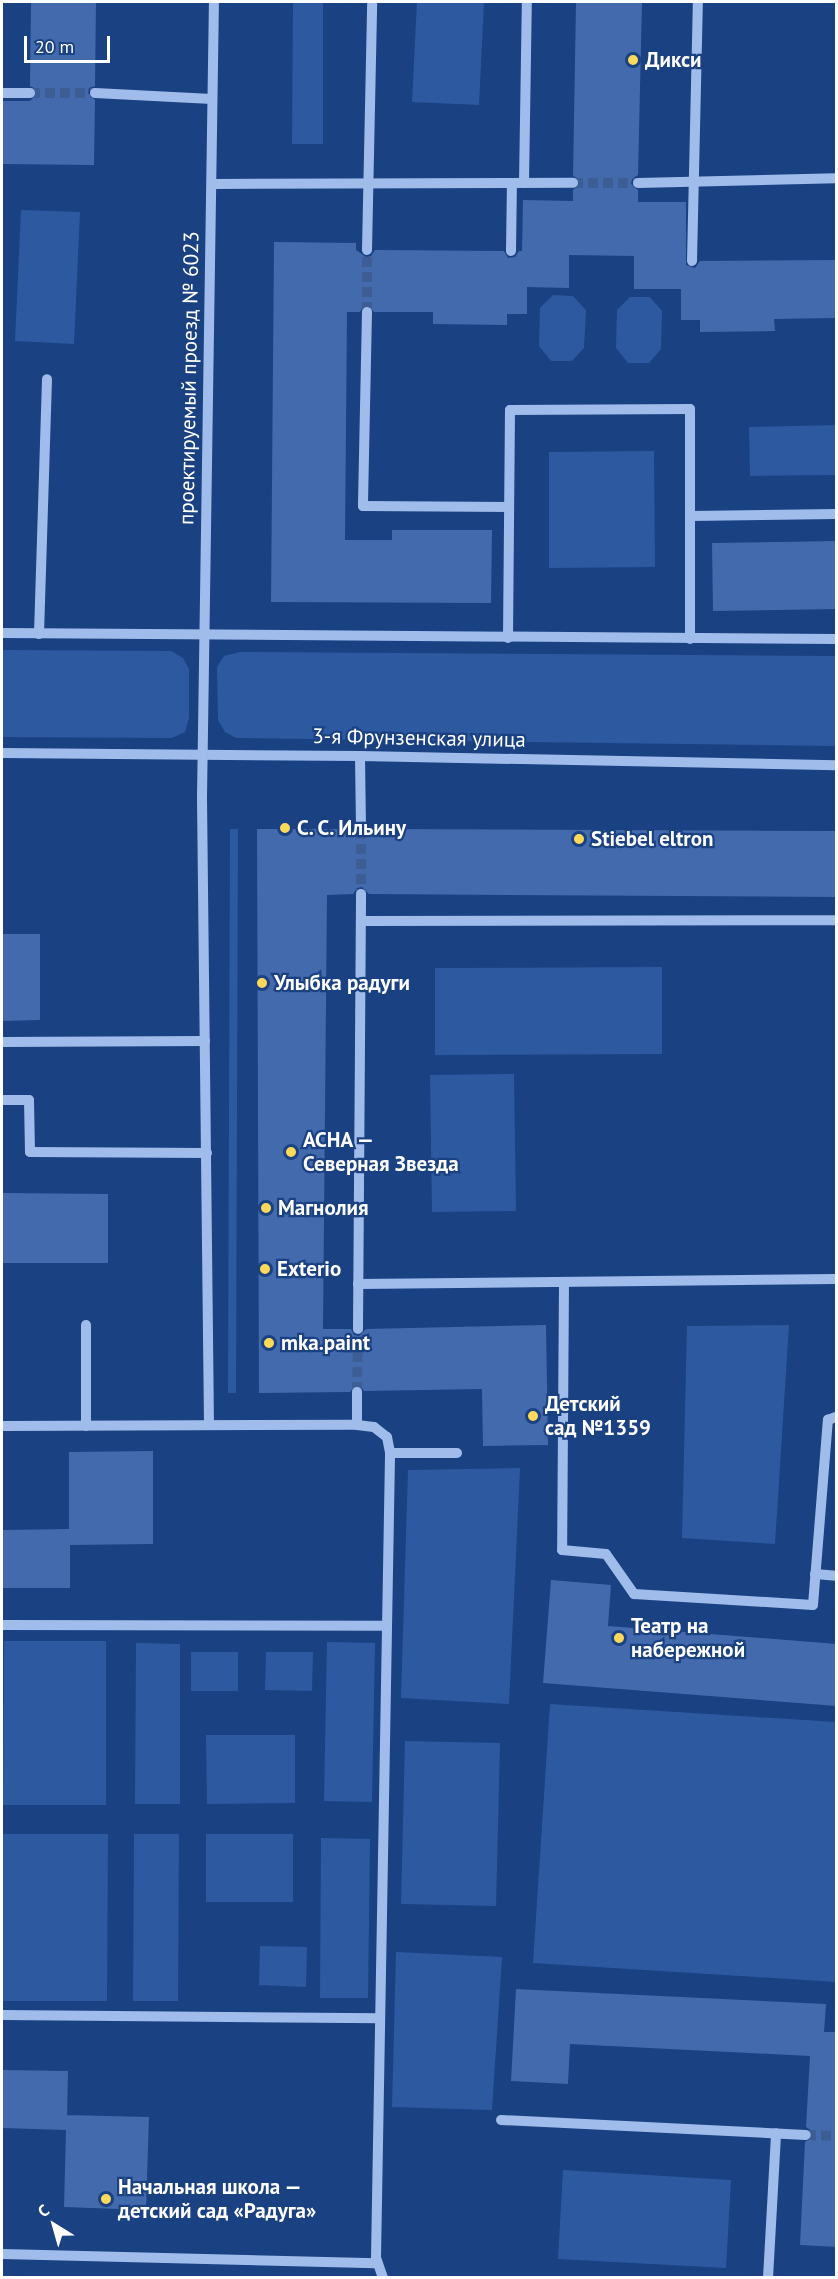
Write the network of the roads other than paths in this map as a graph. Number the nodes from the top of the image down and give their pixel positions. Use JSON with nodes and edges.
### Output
{"nodes":[{"id":1,"x":214,"y":2,"type":"edge"},
{"id":2,"x":372,"y":2,"type":"edge"},
{"id":3,"x":527,"y":2,"type":"edge"},
{"id":4,"x":698,"y":2,"type":"edge"},
{"id":5,"x":2,"y":93,"type":"edge"},
{"id":6,"x":30,"y":93,"type":"tunnel mouth"},
{"id":7,"x":95,"y":93,"type":"tunnel mouth"},
{"id":8,"x":212,"y":99,"type":"junction"},
{"id":9,"x":837,"y":178,"type":"edge"},
{"id":10,"x":692,"y":182,"type":"junction"},
{"id":11,"x":512,"y":183,"type":"junction"},
{"id":12,"x":524,"y":183,"type":"junction"},
{"id":13,"x":573,"y":183,"type":"tunnel mouth"},
{"id":14,"x":638,"y":183,"type":"tunnel mouth"},
{"id":15,"x":213,"y":184,"type":"junction"},
{"id":16,"x":369,"y":184,"type":"junction"},
{"id":17,"x":367,"y":250,"type":"tunnel mouth"},
{"id":18,"x":511,"y":251,"type":"dead end"},
{"id":19,"x":692,"y":261,"type":"dead end"},
{"id":20,"x":367,"y":312,"type":"tunnel mouth"},
{"id":21,"x":47,"y":379,"type":"dead end"},
{"id":22,"x":509,"y":507,"type":"junction"},
{"id":23,"x":837,"y":514,"type":"edge"},
{"id":24,"x":690,"y":516,"type":"junction"},
{"id":25,"x":2,"y":633,"type":"edge"},
{"id":26,"x":39,"y":634,"type":"junction"},
{"id":27,"x":204,"y":636,"type":"junction"},
{"id":28,"x":508,"y":638,"type":"junction"},
{"id":29,"x":690,"y":639,"type":"junction"},
{"id":30,"x":837,"y":639,"type":"edge"},
{"id":31,"x":2,"y":753,"type":"edge"},
{"id":32,"x":203,"y":755,"type":"junction"},
{"id":33,"x":360,"y":756,"type":"junction"},
{"id":34,"x":837,"y":765,"type":"edge"},
{"id":35,"x":361,"y":829,"type":"tunnel mouth"},
{"id":36,"x":361,"y":894,"type":"tunnel mouth"},
{"id":37,"x":837,"y":920,"type":"edge"},
{"id":38,"x":361,"y":921,"type":"junction"},
{"id":39,"x":205,"y":1041,"type":"junction"},
{"id":40,"x":2,"y":1042,"type":"edge"},
{"id":41,"x":2,"y":1100,"type":"edge"},
{"id":42,"x":207,"y":1153,"type":"junction"},
{"id":43,"x":837,"y":1279,"type":"edge"},
{"id":44,"x":564,"y":1282,"type":"junction"},
{"id":45,"x":358,"y":1284,"type":"junction"},
{"id":46,"x":86,"y":1325,"type":"dead end"},
{"id":47,"x":358,"y":1329,"type":"tunnel mouth"},
{"id":48,"x":357,"y":1392,"type":"tunnel mouth"},
{"id":49,"x":837,"y":1417,"type":"edge"},
{"id":50,"x":209,"y":1425,"type":"junction"},
{"id":51,"x":357,"y":1425,"type":"junction"},
{"id":52,"x":2,"y":1426,"type":"edge"},
{"id":53,"x":86,"y":1426,"type":"junction"},
{"id":54,"x":390,"y":1453,"type":"junction"},
{"id":55,"x":457,"y":1453,"type":"dead end"},
{"id":56,"x":815,"y":1574,"type":"junction"},
{"id":57,"x":837,"y":1576,"type":"edge"},
{"id":58,"x":2,"y":1625,"type":"edge"},
{"id":59,"x":387,"y":1626,"type":"junction"},
{"id":60,"x":2,"y":2015,"type":"edge"},
{"id":61,"x":380,"y":2018,"type":"junction"},
{"id":62,"x":501,"y":2120,"type":"dead end"},
{"id":63,"x":776,"y":2133,"type":"junction"},
{"id":64,"x":806,"y":2135,"type":"tunnel mouth"},
{"id":65,"x":2,"y":2254,"type":"edge"},
{"id":66,"x":375,"y":2263,"type":"junction"},
{"id":67,"x":383,"y":2277,"type":"edge"},
{"id":68,"x":768,"y":2277,"type":"edge"}],
"edges":[{"from":1,"to":8,"type":"street","name":"проектируемый проезд № 6023"},
{"from":2,"to":16,"type":"street"},
{"from":3,"to":12,"type":"street"},
{"from":4,"to":10,"type":"street"},
{"from":5,"to":6,"type":"street"},
{"from":7,"to":8,"type":"street"},
{"from":8,"to":15,"type":"street","name":"проектируемый проезд № 6023"},
{"from":9,"to":10,"type":"street"},
{"from":10,"to":14,"type":"street"},
{"from":10,"to":19,"type":"street"},
{"from":11,"to":12,"type":"street"},
{"from":11,"to":16,"type":"street"},
{"from":11,"to":18,"type":"street"},
{"from":12,"to":13,"type":"street"},
{"from":15,"to":16,"type":"street"},
{"from":15,"to":27,"type":"street","name":"проектируемый проезд № 6023"},
{"from":16,"to":17,"type":"street"},
{"from":20,"to":22,"type":"street"},
{"from":21,"to":26,"type":"street"},
{"from":22,"to":24,"type":"street"},
{"from":22,"to":28,"type":"street"},
{"from":23,"to":24,"type":"street"},
{"from":24,"to":29,"type":"street"},
{"from":25,"to":26,"type":"street"},
{"from":26,"to":27,"type":"street"},
{"from":27,"to":28,"type":"street"},
{"from":27,"to":32,"type":"street","name":"проектируемый проезд № 6023"},
{"from":28,"to":29,"type":"street"},
{"from":29,"to":30,"type":"street"},
{"from":31,"to":32,"type":"street","name":"3-я Фрунзенская улица"},
{"from":32,"to":33,"type":"street","name":"3-я Фрунзенская улица"},
{"from":32,"to":39,"type":"street","name":"проектируемый проезд № 6023"},
{"from":33,"to":34,"type":"street","name":"3-я Фрунзенская улица"},
{"from":33,"to":35,"type":"street"},
{"from":36,"to":38,"type":"street"},
{"from":37,"to":38,"type":"street"},
{"from":38,"to":45,"type":"street"},
{"from":39,"to":40,"type":"street"},
{"from":39,"to":42,"type":"street","name":"проектируемый проезд № 6023"},
{"from":41,"to":42,"type":"street"},
{"from":42,"to":50,"type":"street","name":"проектируемый проезд № 6023"},
{"from":43,"to":44,"type":"street"},
{"from":44,"to":45,"type":"street"},
{"from":44,"to":56,"type":"street"},
{"from":45,"to":47,"type":"street"},
{"from":46,"to":53,"type":"street"},
{"from":48,"to":51,"type":"street"},
{"from":49,"to":56,"type":"street"},
{"from":50,"to":51,"type":"street"},
{"from":50,"to":53,"type":"street"},
{"from":51,"to":54,"type":"street"},
{"from":52,"to":53,"type":"street"},
{"from":54,"to":55,"type":"street"},
{"from":54,"to":59,"type":"street"},
{"from":56,"to":57,"type":"street"},
{"from":58,"to":59,"type":"street"},
{"from":59,"to":61,"type":"street"},
{"from":60,"to":61,"type":"street"},
{"from":61,"to":66,"type":"street"},
{"from":62,"to":63,"type":"street"},
{"from":63,"to":64,"type":"street"},
{"from":63,"to":68,"type":"street"},
{"from":65,"to":66,"type":"street"},
{"from":66,"to":67,"type":"street"}]}
